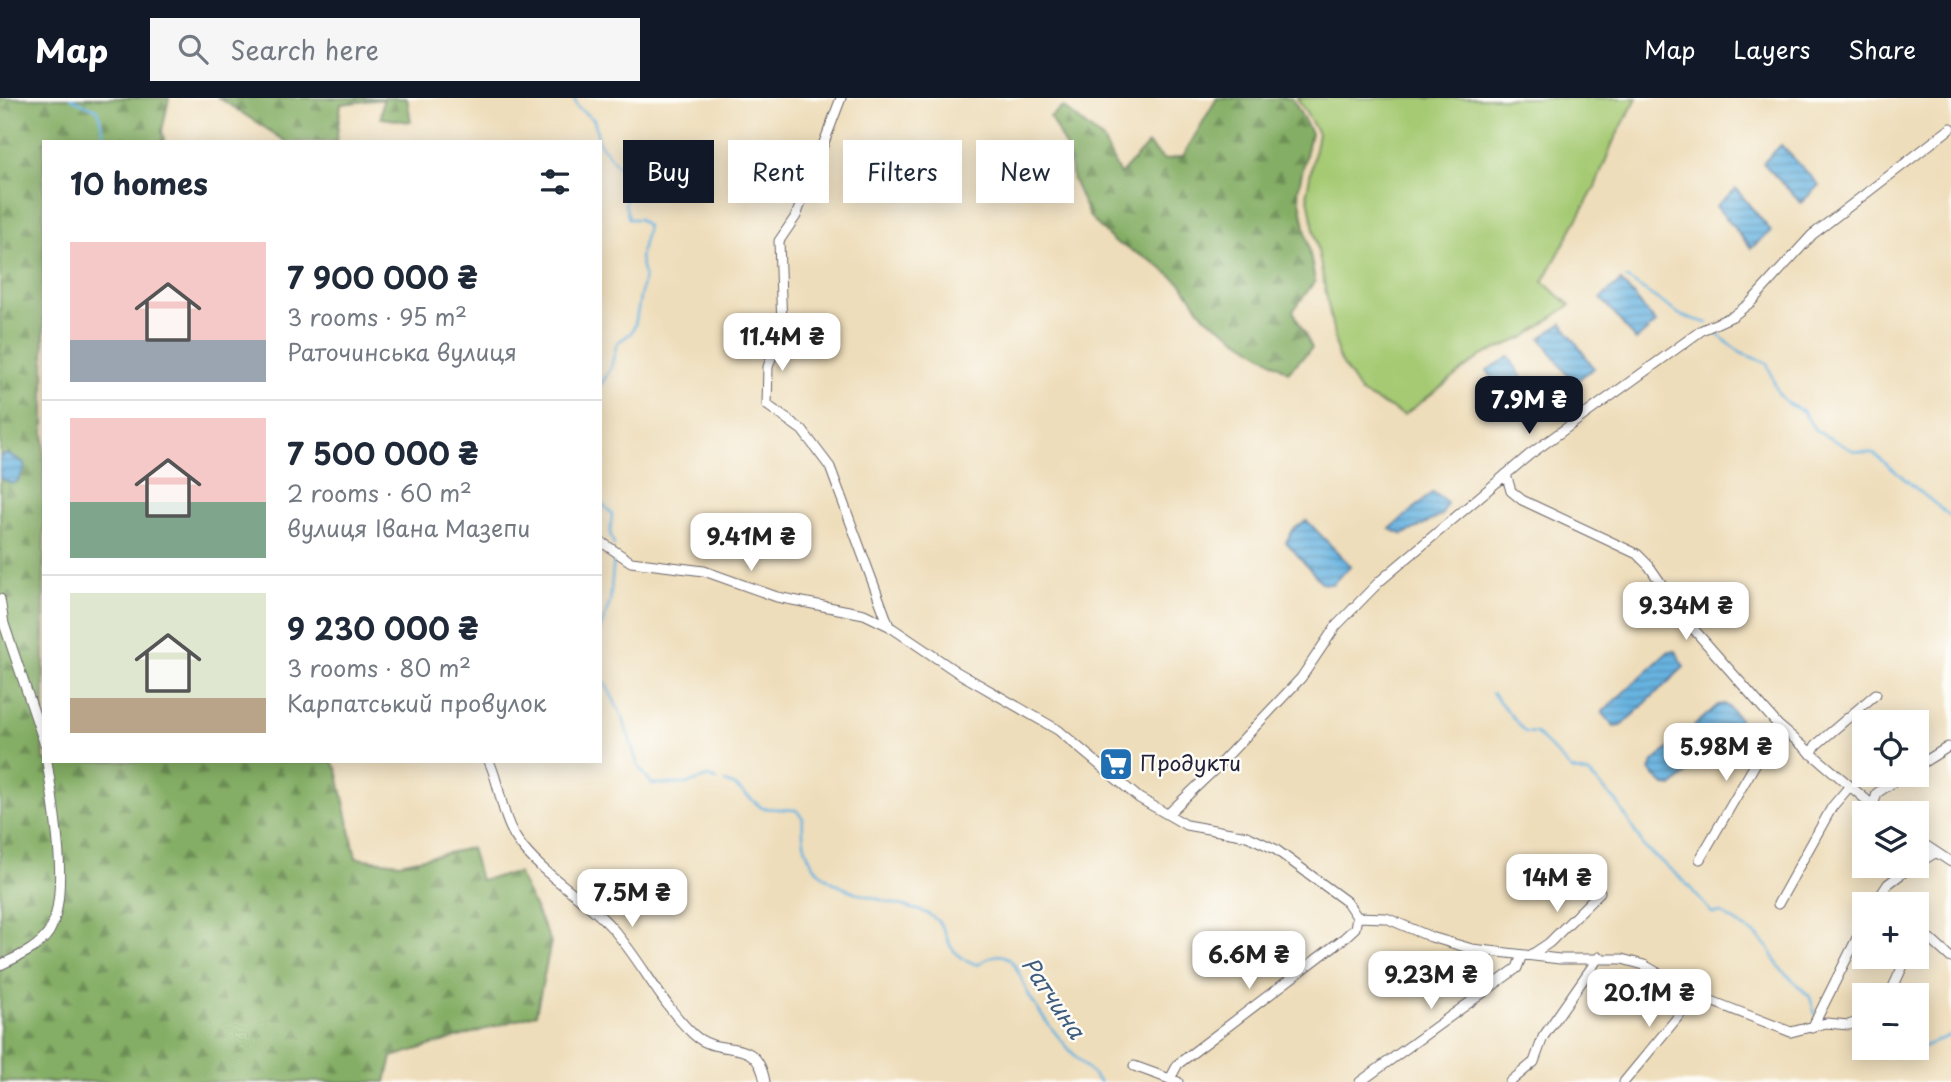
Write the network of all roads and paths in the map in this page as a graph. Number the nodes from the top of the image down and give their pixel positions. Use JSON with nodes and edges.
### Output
{"nodes":[{"id":1,"x":841,"y":98,"type":"edge"},
{"id":2,"x":1951,"y":128,"type":"edge"},
{"id":3,"x":1506,"y":474,"type":"junction"},
{"id":4,"x":602,"y":542,"type":"edge"},
{"id":5,"x":0,"y":599,"type":"edge"},
{"id":6,"x":889,"y":626,"type":"junction"},
{"id":7,"x":1876,"y":694,"type":"dead end"},
{"id":8,"x":1777,"y":725,"type":"junction"},
{"id":9,"x":42,"y":735,"type":"edge"},
{"id":10,"x":1948,"y":747,"type":"dead end"},
{"id":11,"x":1811,"y":754,"type":"junction"},
{"id":12,"x":1929,"y":759,"type":"edge"},
{"id":13,"x":47,"y":763,"type":"edge"},
{"id":14,"x":490,"y":763,"type":"edge"},
{"id":15,"x":1849,"y":787,"type":"junction"},
{"id":16,"x":1886,"y":787,"type":"edge"},
{"id":17,"x":1867,"y":801,"type":"edge"},
{"id":18,"x":1875,"y":801,"type":"edge"},
{"id":19,"x":1168,"y":814,"type":"junction"},
{"id":20,"x":1951,"y":847,"type":"edge"},
{"id":21,"x":1943,"y":857,"type":"edge"},
{"id":22,"x":1700,"y":859,"type":"dead end"},
{"id":23,"x":1896,"y":878,"type":"edge"},
{"id":24,"x":1600,"y":892,"type":"dead end"},
{"id":25,"x":1883,"y":892,"type":"edge"},
{"id":26,"x":1778,"y":904,"type":"dead end"},
{"id":27,"x":1357,"y":917,"type":"junction"},
{"id":28,"x":1929,"y":938,"type":"edge"},
{"id":29,"x":1852,"y":947,"type":"edge"},
{"id":30,"x":1526,"y":955,"type":"junction"},
{"id":31,"x":1598,"y":957,"type":"junction"},
{"id":32,"x":1951,"y":958,"type":"edge"},
{"id":33,"x":0,"y":965,"type":"edge"},
{"id":34,"x":1696,"y":995,"type":"junction"},
{"id":35,"x":1815,"y":1023,"type":"junction"},
{"id":36,"x":1852,"y":1024,"type":"edge"},
{"id":37,"x":1134,"y":1066,"type":"dead end"},
{"id":38,"x":1174,"y":1080,"type":"edge"},
{"id":39,"x":765,"y":1082,"type":"edge"},
{"id":40,"x":1360,"y":1082,"type":"edge"},
{"id":41,"x":1510,"y":1082,"type":"edge"},
{"id":42,"x":1624,"y":1082,"type":"edge"}],
"edges":[{"from":1,"to":6,"type":"street"},
{"from":2,"to":3,"type":"street"},
{"from":3,"to":8,"type":"street"},
{"from":3,"to":19,"type":"street"},
{"from":4,"to":6,"type":"street"},
{"from":5,"to":9,"type":"street"},
{"from":6,"to":19,"type":"street"},
{"from":7,"to":11,"type":"street"},
{"from":8,"to":11,"type":"street"},
{"from":8,"to":22,"type":"street"},
{"from":10,"to":12,"type":"street"},
{"from":11,"to":15,"type":"street"},
{"from":13,"to":33,"type":"street"},
{"from":14,"to":39,"type":"street"},
{"from":15,"to":17,"type":"street"},
{"from":15,"to":26,"type":"street"},
{"from":16,"to":18,"type":"street"},
{"from":19,"to":27,"type":"street"},
{"from":20,"to":21,"type":"street"},
{"from":23,"to":25,"type":"street"},
{"from":24,"to":30,"type":"street"},
{"from":27,"to":30,"type":"street"},
{"from":27,"to":38,"type":"street"},
{"from":28,"to":32,"type":"street"},
{"from":29,"to":35,"type":"street"},
{"from":30,"to":31,"type":"street"},
{"from":30,"to":40,"type":"street"},
{"from":31,"to":34,"type":"street"},
{"from":31,"to":41,"type":"street"},
{"from":34,"to":35,"type":"street"},
{"from":34,"to":42,"type":"street"},
{"from":35,"to":36,"type":"street"},
{"from":37,"to":38,"type":"street"}]}
